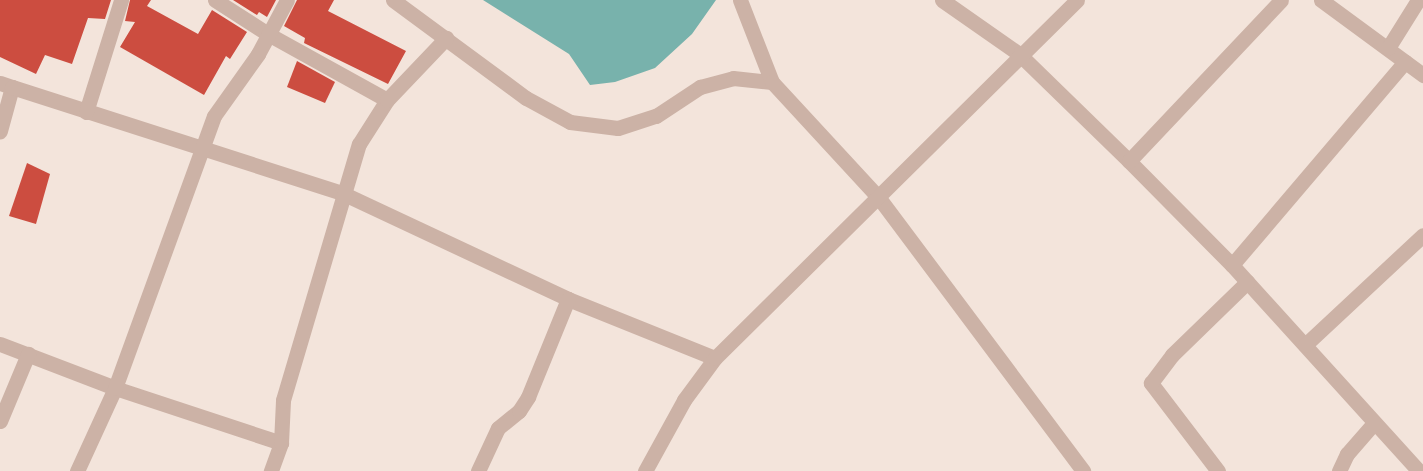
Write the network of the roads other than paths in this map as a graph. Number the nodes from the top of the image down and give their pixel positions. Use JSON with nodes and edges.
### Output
{"nodes":[{"id":1,"x":121,"y":0,"type":"edge"},
{"id":2,"x":215,"y":0,"type":"edge"},
{"id":3,"x":287,"y":0,"type":"edge"},
{"id":4,"x":393,"y":0,"type":"edge"},
{"id":5,"x":740,"y":0,"type":"edge"},
{"id":6,"x":942,"y":0,"type":"edge"},
{"id":7,"x":1077,"y":0,"type":"edge"},
{"id":8,"x":1281,"y":0,"type":"edge"},
{"id":9,"x":1321,"y":0,"type":"edge"},
{"id":10,"x":1418,"y":0,"type":"edge"},
{"id":11,"x":268,"y":34,"type":"junction"},
{"id":12,"x":446,"y":39,"type":"junction"},
{"id":13,"x":1388,"y":48,"type":"junction"},
{"id":14,"x":1019,"y":54,"type":"junction"},
{"id":15,"x":1405,"y":62,"type":"junction"},
{"id":16,"x":1423,"y":75,"type":"edge"},
{"id":17,"x":772,"y":82,"type":"junction"},
{"id":18,"x":6,"y":85,"type":"edge"},
{"id":19,"x":387,"y":100,"type":"junction"},
{"id":20,"x":86,"y":112,"type":"junction"},
{"id":21,"x":0,"y":131,"type":"edge"},
{"id":22,"x":203,"y":146,"type":"junction"},
{"id":23,"x":1129,"y":161,"type":"junction"},
{"id":24,"x":342,"y":193,"type":"junction"},
{"id":25,"x":879,"y":198,"type":"junction"},
{"id":26,"x":1423,"y":235,"type":"edge"},
{"id":27,"x":1232,"y":265,"type":"junction"},
{"id":28,"x":1247,"y":282,"type":"junction"},
{"id":29,"x":568,"y":299,"type":"junction"},
{"id":30,"x":0,"y":344,"type":"edge"},
{"id":31,"x":1305,"y":345,"type":"junction"},
{"id":32,"x":28,"y":354,"type":"junction"},
{"id":33,"x":715,"y":358,"type":"junction"},
{"id":34,"x":115,"y":388,"type":"junction"},
{"id":35,"x":0,"y":421,"type":"edge"},
{"id":36,"x":1373,"y":424,"type":"junction"},
{"id":37,"x":281,"y":443,"type":"junction"},
{"id":38,"x":77,"y":471,"type":"edge"},
{"id":39,"x":271,"y":471,"type":"edge"},
{"id":40,"x":478,"y":471,"type":"edge"},
{"id":41,"x":645,"y":471,"type":"edge"},
{"id":42,"x":1083,"y":471,"type":"edge"},
{"id":43,"x":1218,"y":471,"type":"edge"},
{"id":44,"x":1339,"y":471,"type":"edge"},
{"id":45,"x":1419,"y":471,"type":"edge"}],
"edges":[{"from":1,"to":20,"type":"street"},
{"from":2,"to":11,"type":"street"},
{"from":3,"to":11,"type":"street"},
{"from":4,"to":12,"type":"street"},
{"from":5,"to":17,"type":"street"},
{"from":6,"to":14,"type":"street"},
{"from":7,"to":14,"type":"street"},
{"from":8,"to":23,"type":"street"},
{"from":9,"to":13,"type":"street"},
{"from":10,"to":13,"type":"street"},
{"from":11,"to":19,"type":"street"},
{"from":11,"to":22,"type":"street"},
{"from":12,"to":17,"type":"street"},
{"from":12,"to":19,"type":"street"},
{"from":13,"to":15,"type":"street"},
{"from":14,"to":23,"type":"street"},
{"from":14,"to":25,"type":"street"},
{"from":15,"to":16,"type":"street"},
{"from":15,"to":27,"type":"street"},
{"from":17,"to":25,"type":"street"},
{"from":18,"to":20,"type":"street"},
{"from":18,"to":21,"type":"street"},
{"from":19,"to":24,"type":"street"},
{"from":20,"to":22,"type":"street"},
{"from":22,"to":24,"type":"street"},
{"from":22,"to":34,"type":"street"},
{"from":23,"to":27,"type":"street"},
{"from":24,"to":29,"type":"street"},
{"from":24,"to":37,"type":"street"},
{"from":25,"to":33,"type":"street"},
{"from":25,"to":42,"type":"street"},
{"from":26,"to":31,"type":"street"},
{"from":27,"to":28,"type":"street"},
{"from":28,"to":31,"type":"street"},
{"from":28,"to":43,"type":"street"},
{"from":29,"to":33,"type":"street"},
{"from":29,"to":40,"type":"street"},
{"from":30,"to":32,"type":"street"},
{"from":31,"to":36,"type":"street"},
{"from":32,"to":34,"type":"street"},
{"from":32,"to":35,"type":"street"},
{"from":33,"to":41,"type":"street"},
{"from":34,"to":37,"type":"street"},
{"from":34,"to":38,"type":"street"},
{"from":36,"to":44,"type":"street"},
{"from":36,"to":45,"type":"street"},
{"from":37,"to":39,"type":"street"}]}
